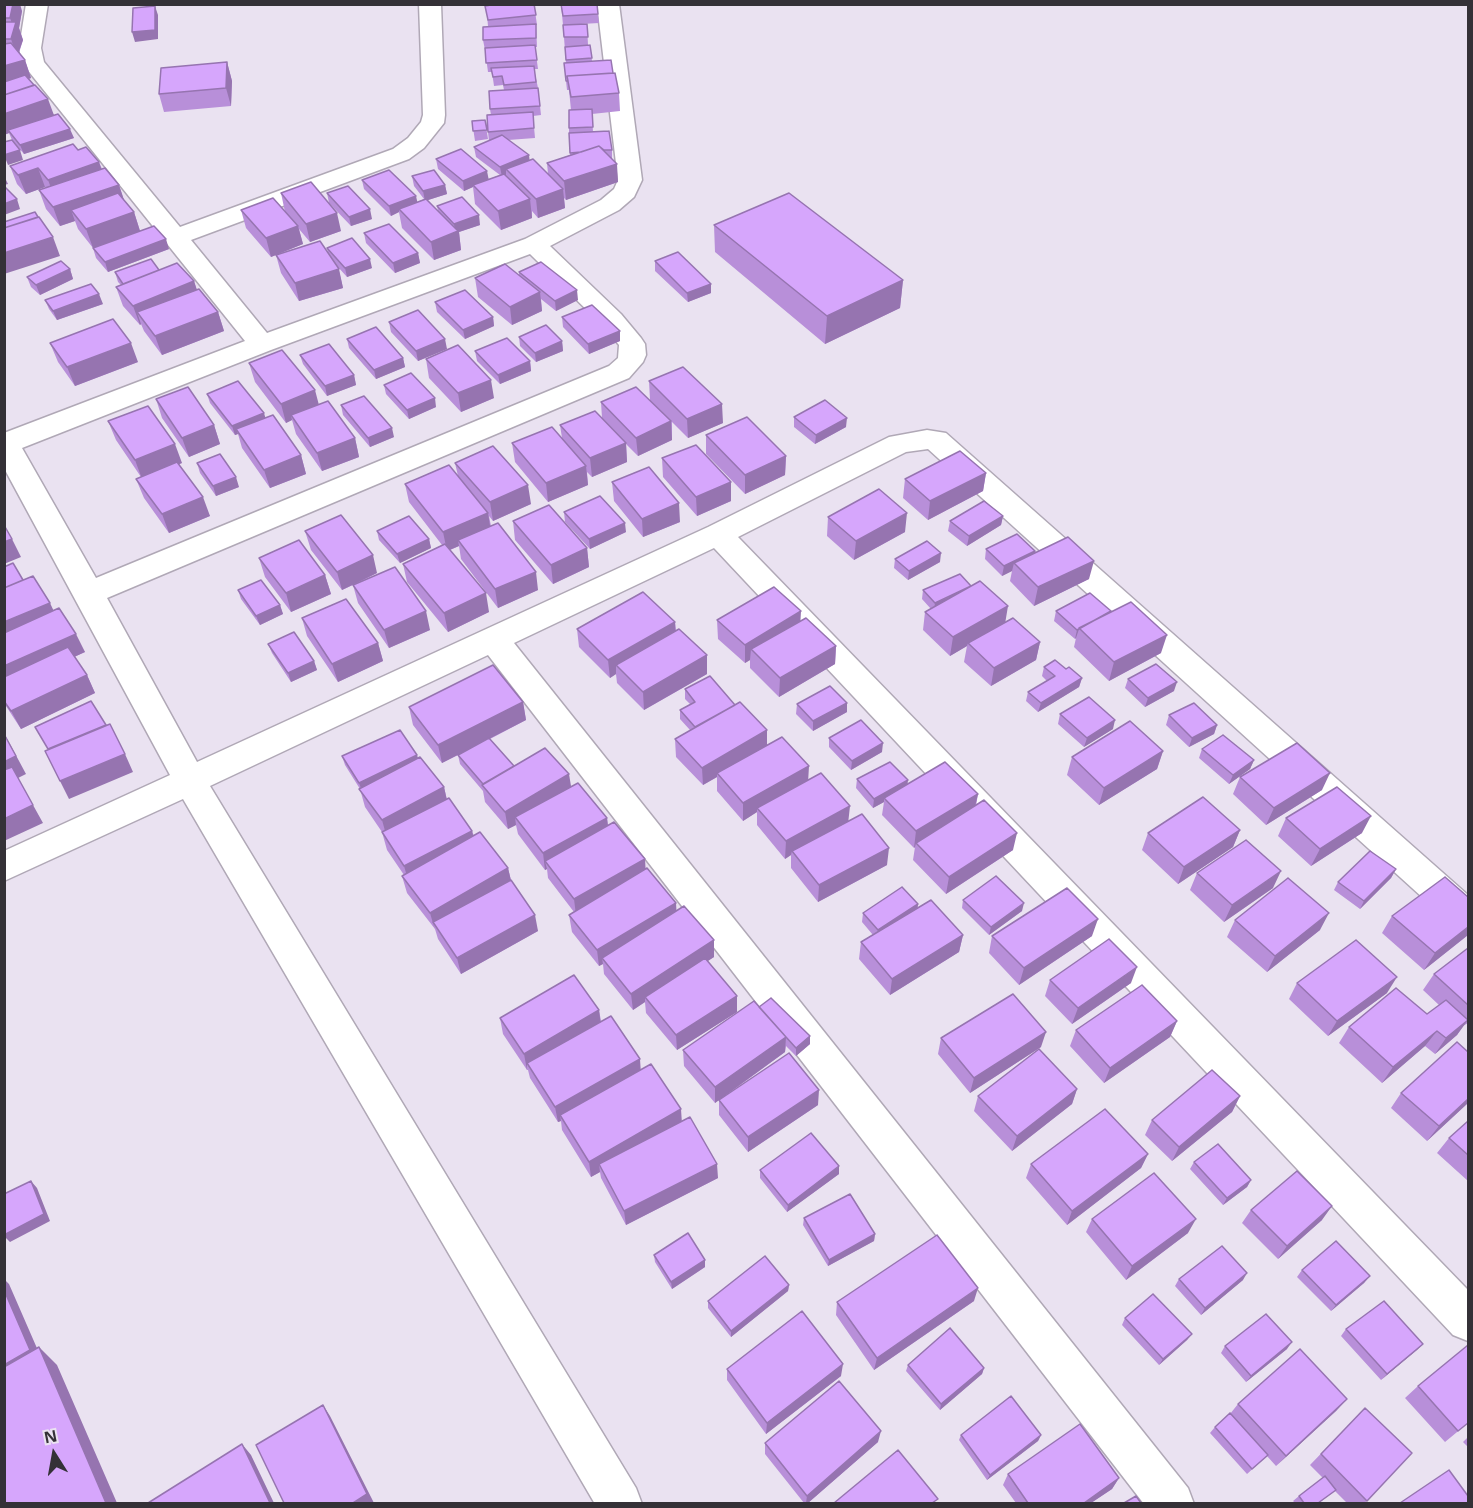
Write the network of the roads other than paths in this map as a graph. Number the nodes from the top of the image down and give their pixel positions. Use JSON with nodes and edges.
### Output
{"nodes":[{"id":1,"x":37,"y":4,"type":"edge"},
{"id":2,"x":430,"y":4,"type":"edge"},
{"id":3,"x":608,"y":4,"type":"edge"},
{"id":4,"x":176,"y":237,"type":"junction"},
{"id":5,"x":534,"y":244,"type":"junction"},
{"id":6,"x":261,"y":344,"type":"junction"},
{"id":7,"x":5,"y":443,"type":"edge"},
{"id":8,"x":718,"y":534,"type":"junction"},
{"id":9,"x":89,"y":593,"type":"junction"},
{"id":10,"x":493,"y":639,"type":"junction"},
{"id":11,"x":190,"y":781,"type":"junction"},
{"id":12,"x":4,"y":867,"type":"edge"},
{"id":13,"x":1468,"y":916,"type":"edge"},
{"id":14,"x":1468,"y":1320,"type":"edge"},
{"id":15,"x":620,"y":1503,"type":"edge"},
{"id":16,"x":1172,"y":1503,"type":"edge"}],
"edges":[{"from":1,"to":4,"type":"street"},
{"from":2,"to":4,"type":"street"},
{"from":3,"to":5,"type":"street"},
{"from":4,"to":6,"type":"street"},
{"from":5,"to":6,"type":"street"},
{"from":5,"to":9,"type":"street"},
{"from":6,"to":7,"type":"street"},
{"from":7,"to":9,"type":"street"},
{"from":8,"to":10,"type":"street"},
{"from":8,"to":13,"type":"street"},
{"from":8,"to":14,"type":"street"},
{"from":9,"to":11,"type":"street"},
{"from":10,"to":11,"type":"street"},
{"from":10,"to":16,"type":"street"},
{"from":11,"to":12,"type":"street"},
{"from":11,"to":15,"type":"street"}]}
